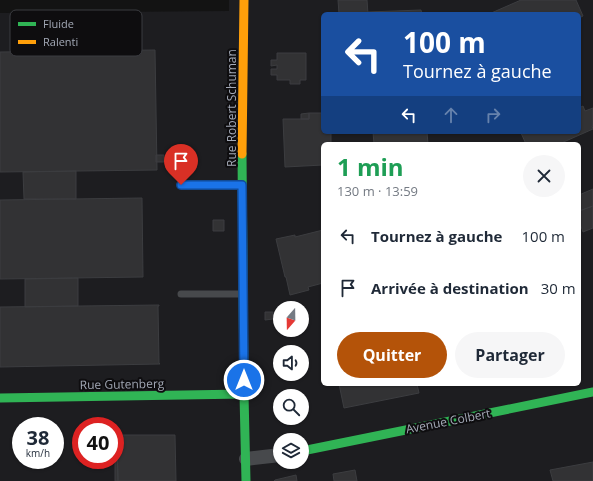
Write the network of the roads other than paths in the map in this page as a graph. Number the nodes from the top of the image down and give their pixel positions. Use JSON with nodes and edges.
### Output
{"nodes":[{"id":1,"x":244,"y":0,"type":"edge"},
{"id":2,"x":181,"y":185,"type":"dead end"},
{"id":3,"x":242,"y":185,"type":"junction"},
{"id":4,"x":181,"y":294,"type":"dead end"},
{"id":5,"x":243,"y":294,"type":"junction"},
{"id":6,"x":593,"y":392,"type":"edge"},
{"id":7,"x":244,"y":394,"type":"junction"},
{"id":8,"x":0,"y":398,"type":"edge"},
{"id":9,"x":309,"y":449,"type":"edge"},
{"id":10,"x":273,"y":456,"type":"edge"},
{"id":11,"x":246,"y":459,"type":"junction"},
{"id":12,"x":246,"y":481,"type":"edge"}],
"edges":[{"from":1,"to":3,"type":"street","name":"Rue Robert Schuman"},
{"from":2,"to":3,"type":"lane"},
{"from":3,"to":5,"type":"street","name":"Rue Robert Schuman"},
{"from":4,"to":5,"type":"lane"},
{"from":5,"to":7,"type":"street","name":"Rue Robert Schuman"},
{"from":6,"to":9,"type":"street","name":"Avenue Colbert"},
{"from":7,"to":8,"type":"street","name":"Rue Gutenberg"},
{"from":7,"to":11,"type":"street","name":"Rue Robert Schuman"},
{"from":10,"to":11,"type":"street"},
{"from":11,"to":12,"type":"street","name":"Rue Robert Schuman"}]}
